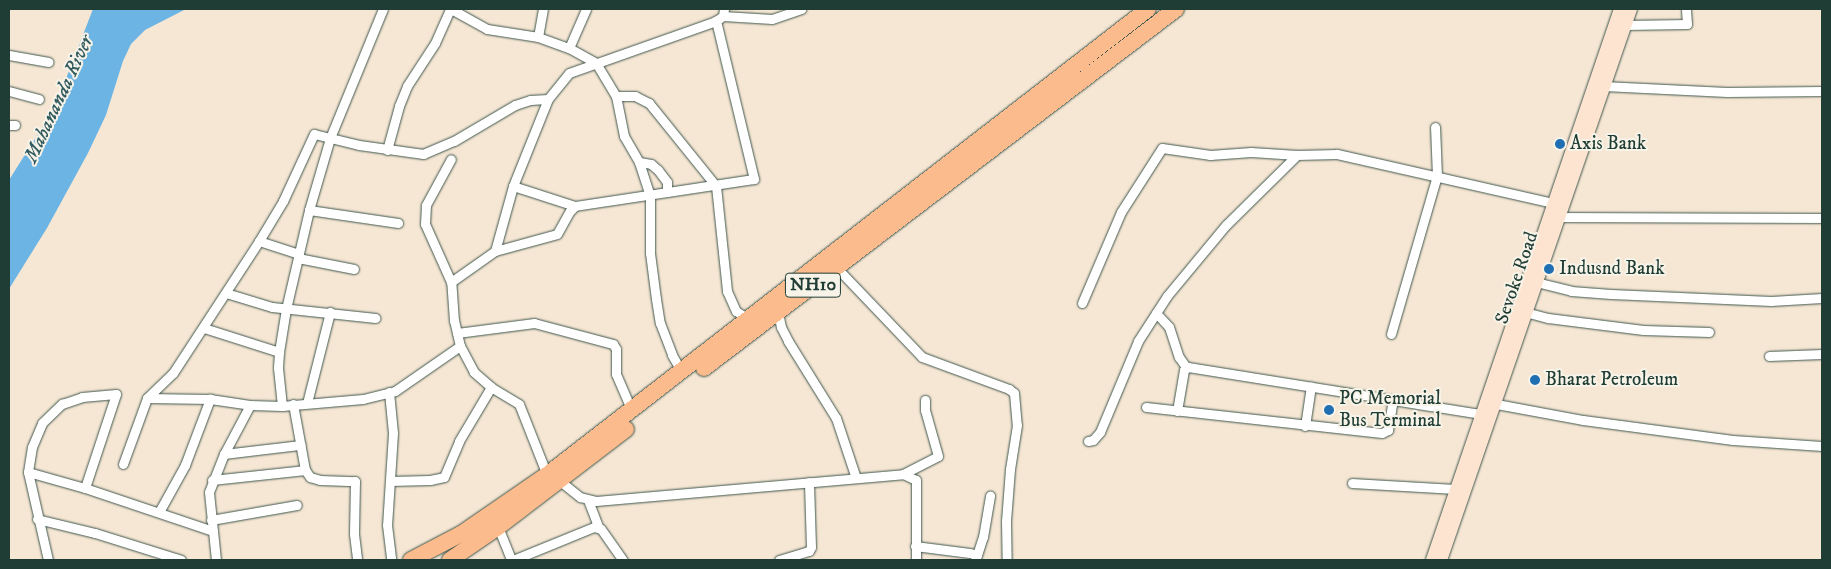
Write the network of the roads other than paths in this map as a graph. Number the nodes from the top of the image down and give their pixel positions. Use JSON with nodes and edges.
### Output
{"nodes":[{"id":1,"x":383,"y":9,"type":"edge"},
{"id":2,"x":450,"y":9,"type":"edge"},
{"id":3,"x":543,"y":9,"type":"edge"},
{"id":4,"x":586,"y":9,"type":"edge"},
{"id":5,"x":801,"y":9,"type":"edge"},
{"id":6,"x":1148,"y":9,"type":"edge"},
{"id":7,"x":1176,"y":9,"type":"edge"},
{"id":8,"x":1620,"y":9,"type":"edge"},
{"id":9,"x":1631,"y":9,"type":"edge"},
{"id":10,"x":1686,"y":9,"type":"edge"},
{"id":11,"x":721,"y":15,"type":"edge"},
{"id":12,"x":1625,"y":25,"type":"junction"},
{"id":13,"x":538,"y":37,"type":"junction"},
{"id":14,"x":569,"y":48,"type":"junction"},
{"id":15,"x":9,"y":55,"type":"edge"},
{"id":16,"x":48,"y":62,"type":"dead end"},
{"id":17,"x":596,"y":62,"type":"junction"},
{"id":18,"x":1603,"y":86,"type":"junction"},
{"id":19,"x":9,"y":91,"type":"edge"},
{"id":20,"x":1822,"y":91,"type":"edge"},
{"id":21,"x":616,"y":96,"type":"junction"},
{"id":22,"x":39,"y":99,"type":"dead end"},
{"id":23,"x":548,"y":99,"type":"junction"},
{"id":24,"x":1435,"y":127,"type":"dead end"},
{"id":25,"x":330,"y":138,"type":"junction"},
{"id":26,"x":387,"y":150,"type":"junction"},
{"id":27,"x":1297,"y":155,"type":"junction"},
{"id":28,"x":452,"y":159,"type":"dead end"},
{"id":29,"x":1573,"y":160,"type":"junction"},
{"id":30,"x":639,"y":162,"type":"junction"},
{"id":31,"x":1437,"y":176,"type":"junction"},
{"id":32,"x":513,"y":186,"type":"junction"},
{"id":33,"x":716,"y":186,"type":"junction"},
{"id":34,"x":667,"y":192,"type":"junction"},
{"id":35,"x":650,"y":195,"type":"junction"},
{"id":36,"x":1553,"y":203,"type":"junction"},
{"id":37,"x":575,"y":206,"type":"junction"},
{"id":38,"x":309,"y":210,"type":"junction"},
{"id":39,"x":1558,"y":218,"type":"junction"},
{"id":40,"x":1822,"y":218,"type":"edge"},
{"id":41,"x":398,"y":223,"type":"dead end"},
{"id":42,"x":259,"y":241,"type":"junction"},
{"id":43,"x":495,"y":251,"type":"junction"},
{"id":44,"x":298,"y":256,"type":"junction"},
{"id":45,"x":836,"y":267,"type":"junction"},
{"id":46,"x":354,"y":269,"type":"dead end"},
{"id":47,"x":451,"y":282,"type":"junction"},
{"id":48,"x":1536,"y":282,"type":"junction"},
{"id":49,"x":226,"y":293,"type":"junction"},
{"id":50,"x":1822,"y":298,"type":"edge"},
{"id":51,"x":1082,"y":304,"type":"dead end"},
{"id":52,"x":286,"y":309,"type":"junction"},
{"id":53,"x":330,"y":312,"type":"junction"},
{"id":54,"x":778,"y":312,"type":"junction"},
{"id":55,"x":1525,"y":312,"type":"junction"},
{"id":56,"x":1156,"y":313,"type":"junction"},
{"id":57,"x":375,"y":318,"type":"dead end"},
{"id":58,"x":753,"y":322,"type":"junction"},
{"id":59,"x":204,"y":328,"type":"junction"},
{"id":60,"x":1709,"y":332,"type":"dead end"},
{"id":61,"x":457,"y":333,"type":"junction"},
{"id":62,"x":1391,"y":334,"type":"dead end"},
{"id":63,"x":460,"y":346,"type":"junction"},
{"id":64,"x":279,"y":352,"type":"junction"},
{"id":65,"x":1822,"y":354,"type":"edge"},
{"id":66,"x":1769,"y":356,"type":"dead end"},
{"id":67,"x":1186,"y":367,"type":"junction"},
{"id":68,"x":682,"y":372,"type":"junction"},
{"id":69,"x":1311,"y":386,"type":"junction"},
{"id":70,"x":491,"y":387,"type":"junction"},
{"id":71,"x":389,"y":392,"type":"junction"},
{"id":72,"x":147,"y":398,"type":"junction"},
{"id":73,"x":210,"y":399,"type":"junction"},
{"id":74,"x":925,"y":400,"type":"dead end"},
{"id":75,"x":1393,"y":400,"type":"junction"},
{"id":76,"x":307,"y":403,"type":"junction"},
{"id":77,"x":1489,"y":403,"type":"junction"},
{"id":78,"x":293,"y":404,"type":"junction"},
{"id":79,"x":250,"y":405,"type":"junction"},
{"id":80,"x":282,"y":406,"type":"junction"},
{"id":81,"x":1146,"y":408,"type":"dead end"},
{"id":82,"x":632,"y":411,"type":"junction"},
{"id":83,"x":1177,"y":411,"type":"junction"},
{"id":84,"x":1480,"y":414,"type":"junction"},
{"id":85,"x":1306,"y":426,"type":"junction"},
{"id":86,"x":1088,"y":441,"type":"dead end"},
{"id":87,"x":300,"y":445,"type":"junction"},
{"id":88,"x":1822,"y":446,"type":"edge"},
{"id":89,"x":224,"y":454,"type":"junction"},
{"id":90,"x":123,"y":464,"type":"dead end"},
{"id":91,"x":304,"y":470,"type":"junction"},
{"id":92,"x":28,"y":472,"type":"junction"},
{"id":93,"x":904,"y":474,"type":"junction"},
{"id":94,"x":553,"y":478,"type":"junction"},
{"id":95,"x":856,"y":478,"type":"junction"},
{"id":96,"x":212,"y":480,"type":"junction"},
{"id":97,"x":390,"y":480,"type":"junction"},
{"id":98,"x":809,"y":482,"type":"junction"},
{"id":99,"x":1352,"y":483,"type":"dead end"},
{"id":100,"x":85,"y":488,"type":"junction"},
{"id":101,"x":1456,"y":489,"type":"junction"},
{"id":102,"x":990,"y":496,"type":"dead end"},
{"id":103,"x":588,"y":500,"type":"junction"},
{"id":104,"x":297,"y":505,"type":"dead end"},
{"id":105,"x":159,"y":512,"type":"junction"},
{"id":106,"x":37,"y":519,"type":"junction"},
{"id":107,"x":211,"y":520,"type":"junction"},
{"id":108,"x":498,"y":528,"type":"junction"},
{"id":109,"x":599,"y":528,"type":"junction"},
{"id":110,"x":213,"y":531,"type":"junction"},
{"id":111,"x":915,"y":546,"type":"junction"},
{"id":112,"x":146,"y":550,"type":"junction"},
{"id":113,"x":976,"y":558,"type":"edge"},
{"id":114,"x":789,"y":559,"type":"edge"},
{"id":115,"x":48,"y":560,"type":"edge"},
{"id":116,"x":144,"y":560,"type":"edge"},
{"id":117,"x":181,"y":560,"type":"edge"},
{"id":118,"x":216,"y":560,"type":"edge"},
{"id":119,"x":356,"y":560,"type":"edge"},
{"id":120,"x":391,"y":560,"type":"edge"},
{"id":121,"x":411,"y":560,"type":"edge"},
{"id":122,"x":450,"y":560,"type":"edge"},
{"id":123,"x":512,"y":560,"type":"edge"},
{"id":124,"x":623,"y":560,"type":"edge"},
{"id":125,"x":779,"y":560,"type":"edge"},
{"id":126,"x":916,"y":560,"type":"edge"},
{"id":127,"x":1007,"y":560,"type":"edge"},
{"id":128,"x":1432,"y":560,"type":"edge"},
{"id":129,"x":1441,"y":560,"type":"edge"}],
"edges":[{"from":1,"to":25,"type":"street"},
{"from":2,"to":13,"type":"street"},
{"from":2,"to":26,"type":"street"},
{"from":3,"to":13,"type":"street"},
{"from":4,"to":14,"type":"street"},
{"from":5,"to":11,"type":"street"},
{"from":6,"to":58,"type":"highway"},
{"from":7,"to":45,"type":"highway","number":"NH10"},
{"from":8,"to":29,"type":"main road","name":"Sevoke Road"},
{"from":9,"to":12,"type":"main road","name":"Sevoke Road"},
{"from":10,"to":12,"type":"street"},
{"from":11,"to":17,"type":"street"},
{"from":11,"to":33,"type":"street"},
{"from":12,"to":18,"type":"main road","name":"Sevoke Road"},
{"from":13,"to":14,"type":"street"},
{"from":14,"to":17,"type":"street"},
{"from":15,"to":16,"type":"street"},
{"from":17,"to":21,"type":"street"},
{"from":17,"to":23,"type":"street"},
{"from":18,"to":20,"type":"street"},
{"from":18,"to":29,"type":"main road","name":"Sevoke Road"},
{"from":19,"to":22,"type":"street"},
{"from":21,"to":30,"type":"street"},
{"from":21,"to":33,"type":"street"},
{"from":23,"to":26,"type":"street"},
{"from":23,"to":32,"type":"street"},
{"from":24,"to":31,"type":"street"},
{"from":25,"to":26,"type":"street"},
{"from":25,"to":38,"type":"street"},
{"from":25,"to":42,"type":"street"},
{"from":27,"to":31,"type":"street"},
{"from":27,"to":51,"type":"street"},
{"from":27,"to":56,"type":"street"},
{"from":28,"to":47,"type":"street"},
{"from":29,"to":36,"type":"main road","name":"Sevoke Road"},
{"from":29,"to":39,"type":"main road","name":"Sevoke Road"},
{"from":30,"to":34,"type":"street"},
{"from":30,"to":35,"type":"street"},
{"from":31,"to":36,"type":"street"},
{"from":31,"to":62,"type":"street"},
{"from":32,"to":37,"type":"street"},
{"from":32,"to":43,"type":"street"},
{"from":33,"to":34,"type":"street"},
{"from":33,"to":58,"type":"street"},
{"from":34,"to":35,"type":"street"},
{"from":35,"to":37,"type":"street"},
{"from":35,"to":68,"type":"street"},
{"from":36,"to":77,"type":"main road","name":"Sevoke Road"},
{"from":37,"to":43,"type":"street"},
{"from":38,"to":41,"type":"street"},
{"from":38,"to":44,"type":"street"},
{"from":39,"to":40,"type":"street"},
{"from":39,"to":48,"type":"main road","name":"Sevoke Road"},
{"from":42,"to":44,"type":"street"},
{"from":42,"to":49,"type":"street"},
{"from":43,"to":47,"type":"street"},
{"from":44,"to":46,"type":"street"},
{"from":44,"to":52,"type":"street"},
{"from":45,"to":54,"type":"highway","number":"NH10"},
{"from":45,"to":127,"type":"street"},
{"from":47,"to":61,"type":"street"},
{"from":48,"to":50,"type":"street"},
{"from":48,"to":55,"type":"main road","name":"Sevoke Road"},
{"from":49,"to":52,"type":"street"},
{"from":49,"to":59,"type":"street"},
{"from":52,"to":53,"type":"street"},
{"from":52,"to":64,"type":"street"},
{"from":53,"to":57,"type":"street"},
{"from":53,"to":76,"type":"street"},
{"from":54,"to":58,"type":"highway","number":"NH10"},
{"from":54,"to":95,"type":"street"},
{"from":55,"to":60,"type":"street"},
{"from":55,"to":77,"type":"main road","name":"Sevoke Road"},
{"from":56,"to":67,"type":"street"},
{"from":56,"to":86,"type":"street"},
{"from":58,"to":68,"type":"highway"},
{"from":58,"to":94,"type":"highway","number":"NH10"},
{"from":59,"to":64,"type":"street"},
{"from":59,"to":72,"type":"street"},
{"from":61,"to":63,"type":"street"},
{"from":61,"to":82,"type":"street"},
{"from":63,"to":70,"type":"street"},
{"from":63,"to":71,"type":"street"},
{"from":64,"to":80,"type":"street"},
{"from":65,"to":66,"type":"street"},
{"from":67,"to":69,"type":"street"},
{"from":67,"to":83,"type":"street"},
{"from":68,"to":82,"type":"highway"},
{"from":69,"to":75,"type":"street"},
{"from":69,"to":85,"type":"street"},
{"from":70,"to":94,"type":"street"},
{"from":70,"to":97,"type":"street"},
{"from":71,"to":76,"type":"street"},
{"from":71,"to":97,"type":"street"},
{"from":72,"to":73,"type":"street"},
{"from":72,"to":90,"type":"street"},
{"from":73,"to":79,"type":"street"},
{"from":73,"to":105,"type":"street"},
{"from":74,"to":93,"type":"street"},
{"from":75,"to":84,"type":"street"},
{"from":75,"to":85,"type":"street"},
{"from":76,"to":78,"type":"street"},
{"from":77,"to":84,"type":"main road","name":"Sevoke Road"},
{"from":77,"to":88,"type":"street"},
{"from":77,"to":129,"type":"main road","name":"Sevoke Road"},
{"from":78,"to":80,"type":"street"},
{"from":78,"to":87,"type":"street"},
{"from":79,"to":80,"type":"street"},
{"from":79,"to":89,"type":"street"},
{"from":81,"to":83,"type":"street"},
{"from":82,"to":94,"type":"highway"},
{"from":83,"to":85,"type":"street"},
{"from":84,"to":101,"type":"main road","name":"Sevoke Road"},
{"from":87,"to":89,"type":"street"},
{"from":87,"to":91,"type":"street"},
{"from":89,"to":96,"type":"street"},
{"from":91,"to":96,"type":"street"},
{"from":91,"to":119,"type":"street"},
{"from":92,"to":100,"type":"street"},
{"from":92,"to":100,"type":"street"},
{"from":92,"to":106,"type":"street"},
{"from":93,"to":95,"type":"street"},
{"from":93,"to":111,"type":"street"},
{"from":94,"to":103,"type":"street"},
{"from":94,"to":108,"type":"highway","number":"NH10"},
{"from":94,"to":121,"type":"highway"},
{"from":95,"to":98,"type":"street"},
{"from":96,"to":107,"type":"street"},
{"from":97,"to":120,"type":"street"},
{"from":98,"to":103,"type":"street"},
{"from":98,"to":114,"type":"street"},
{"from":99,"to":101,"type":"street"},
{"from":100,"to":105,"type":"street"},
{"from":101,"to":128,"type":"main road","name":"Sevoke Road"},
{"from":102,"to":113,"type":"street"},
{"from":103,"to":109,"type":"street"},
{"from":104,"to":107,"type":"street"},
{"from":105,"to":110,"type":"street"},
{"from":106,"to":112,"type":"street"},
{"from":106,"to":115,"type":"street"},
{"from":107,"to":110,"type":"street"},
{"from":108,"to":122,"type":"highway","number":"NH10"},
{"from":108,"to":123,"type":"street"},
{"from":109,"to":123,"type":"street"},
{"from":109,"to":124,"type":"street"},
{"from":110,"to":118,"type":"street"},
{"from":111,"to":113,"type":"street"},
{"from":111,"to":126,"type":"street"},
{"from":112,"to":116,"type":"street"},
{"from":112,"to":117,"type":"street"},
{"from":114,"to":125,"type":"street"}]}
